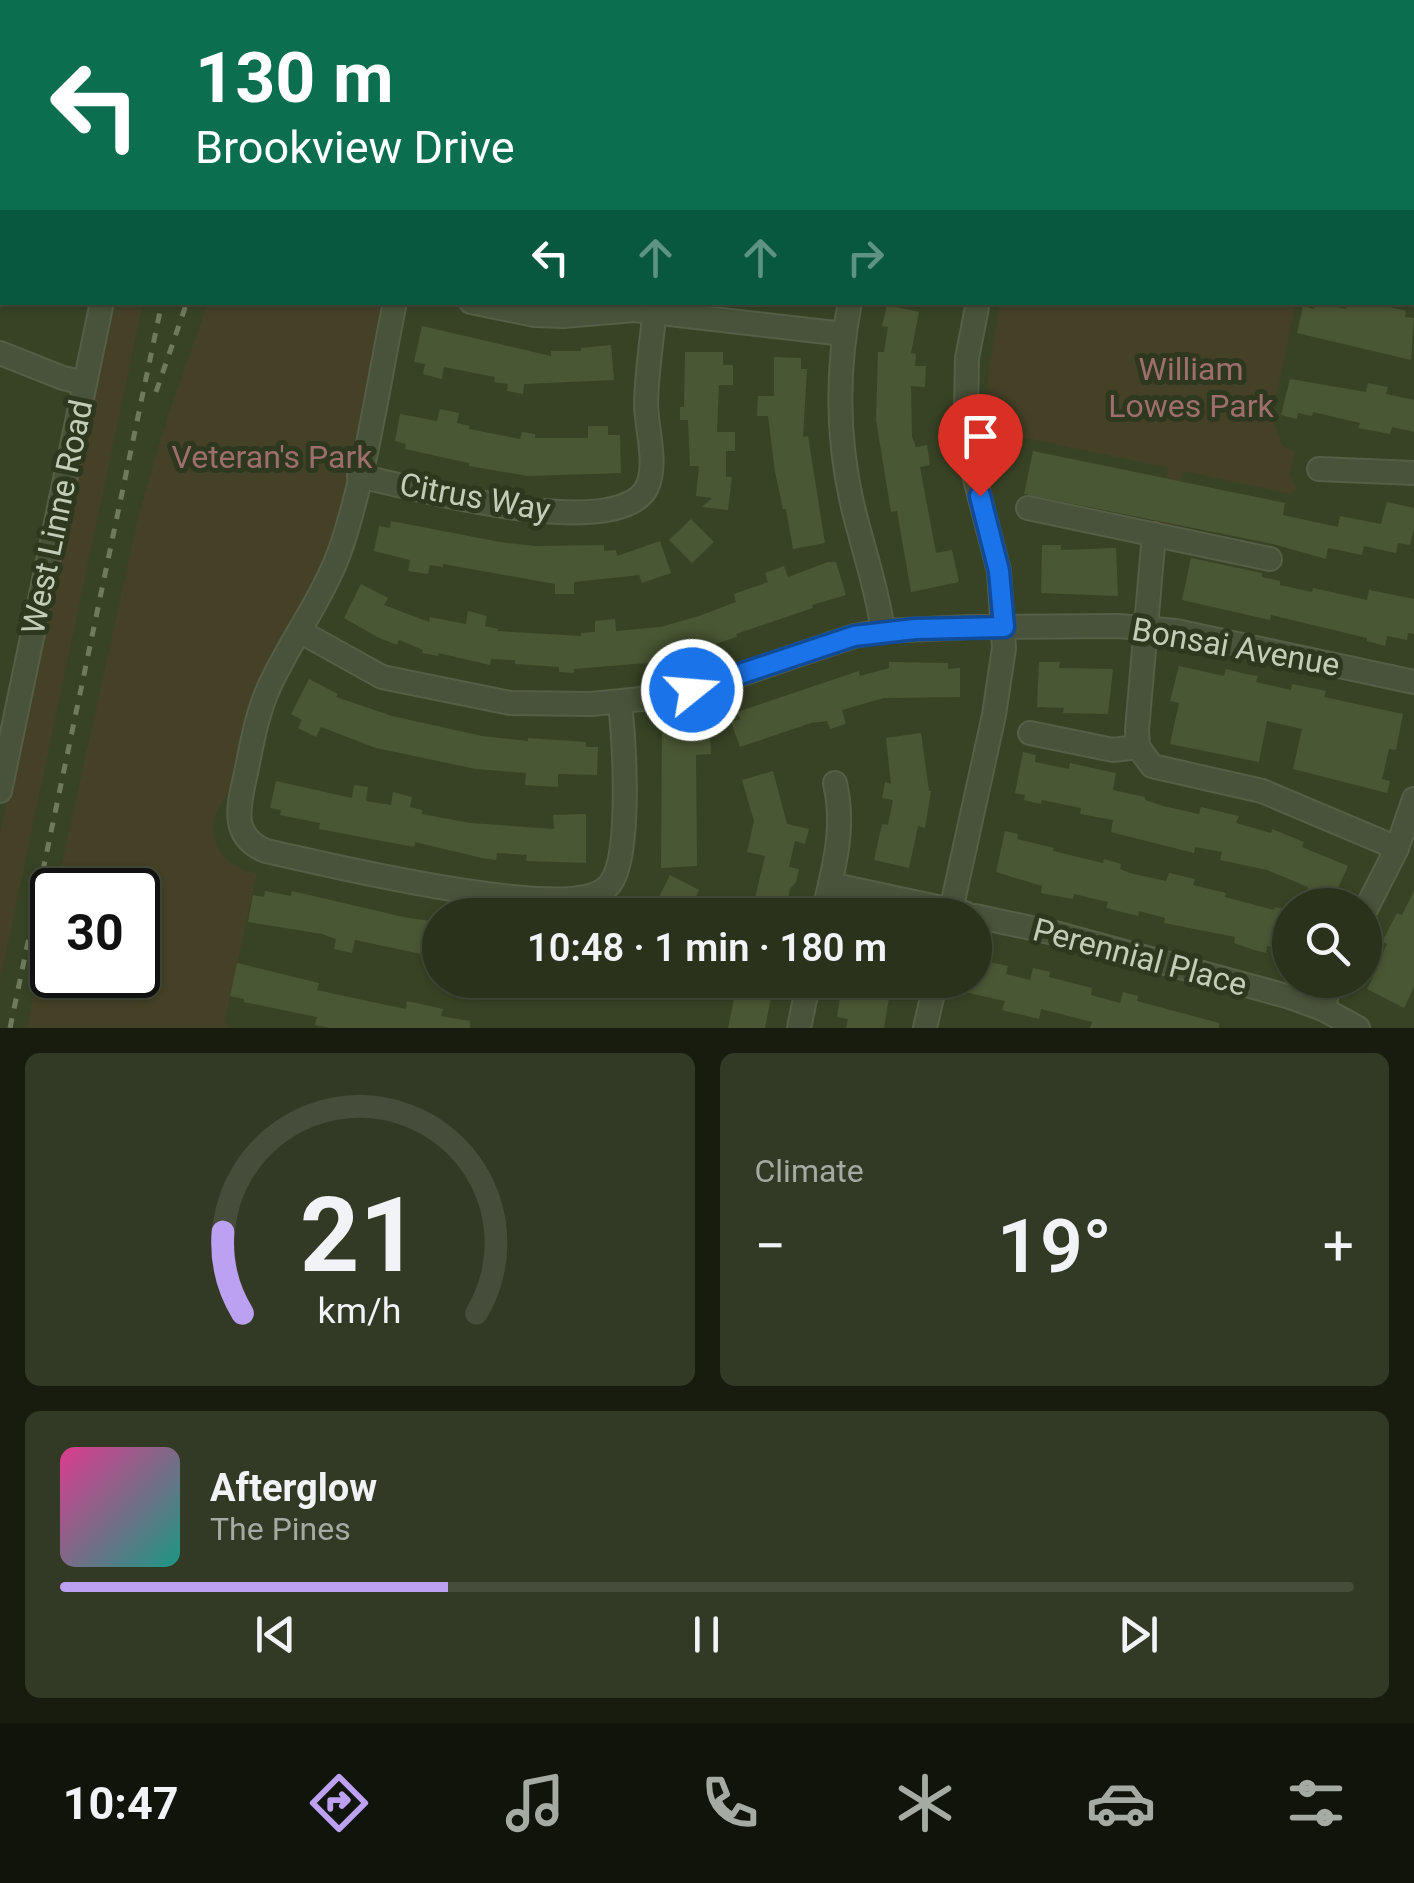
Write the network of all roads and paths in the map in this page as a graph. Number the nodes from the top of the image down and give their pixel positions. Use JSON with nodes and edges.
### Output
{"nodes":[{"id":1,"x":101,"y":305,"type":"edge"},
{"id":2,"x":395,"y":305,"type":"edge"},
{"id":3,"x":486,"y":305,"type":"edge"},
{"id":4,"x":849,"y":305,"type":"edge"},
{"id":5,"x":977,"y":305,"type":"edge"},
{"id":6,"x":654,"y":311,"type":"junction"},
{"id":7,"x":844,"y":334,"type":"junction"},
{"id":8,"x":0,"y":352,"type":"edge"},
{"id":9,"x":86,"y":382,"type":"junction"},
{"id":10,"x":1319,"y":470,"type":"dead end"},
{"id":11,"x":1414,"y":473,"type":"edge"},
{"id":12,"x":359,"y":476,"type":"junction"},
{"id":13,"x":1028,"y":508,"type":"dead end"},
{"id":14,"x":1154,"y":534,"type":"junction"},
{"id":15,"x":1270,"y":559,"type":"dead end"},
{"id":16,"x":1004,"y":627,"type":"junction"},
{"id":17,"x":1146,"y":628,"type":"junction"},
{"id":18,"x":883,"y":631,"type":"junction"},
{"id":19,"x":301,"y":632,"type":"junction"},
{"id":20,"x":1414,"y":682,"type":"edge"},
{"id":21,"x":620,"y":702,"type":"junction"},
{"id":22,"x":1030,"y":733,"type":"dead end"},
{"id":23,"x":1138,"y":747,"type":"junction"},
{"id":24,"x":835,"y":782,"type":"dead end"},
{"id":25,"x":0,"y":791,"type":"edge"},
{"id":26,"x":1414,"y":798,"type":"edge"},
{"id":27,"x":1396,"y":848,"type":"junction"},
{"id":28,"x":830,"y":884,"type":"junction"},
{"id":29,"x":1376,"y":888,"type":"edge"},
{"id":30,"x":827,"y":898,"type":"edge"},
{"id":31,"x":892,"y":898,"type":"edge"},
{"id":32,"x":965,"y":898,"type":"edge"},
{"id":33,"x":992,"y":921,"type":"edge"},
{"id":34,"x":805,"y":998,"type":"edge"},
{"id":35,"x":932,"y":998,"type":"edge"},
{"id":36,"x":1326,"y":998,"type":"edge"},
{"id":37,"x":1323,"y":1009,"type":"junction"},
{"id":38,"x":799,"y":1028,"type":"edge"},
{"id":39,"x":925,"y":1028,"type":"edge"},
{"id":40,"x":1358,"y":1028,"type":"edge"}],
"edges":[{"from":1,"to":9,"type":"street","name":"West Linne Road"},
{"from":2,"to":12,"type":"street"},
{"from":3,"to":6,"type":"street"},
{"from":4,"to":7,"type":"street"},
{"from":5,"to":16,"type":"street"},
{"from":6,"to":7,"type":"street"},
{"from":6,"to":12,"type":"street","name":"Citrus Way"},
{"from":7,"to":18,"type":"street"},
{"from":8,"to":9,"type":"street"},
{"from":9,"to":25,"type":"street","name":"West Linne Road"},
{"from":10,"to":11,"type":"street"},
{"from":12,"to":19,"type":"street"},
{"from":13,"to":14,"type":"street"},
{"from":14,"to":15,"type":"street"},
{"from":14,"to":17,"type":"street"},
{"from":16,"to":17,"type":"street","name":"Bonsai Avenue"},
{"from":16,"to":18,"type":"street","name":"Bonsai Avenue"},
{"from":16,"to":32,"type":"street"},
{"from":17,"to":20,"type":"street","name":"Bonsai Avenue"},
{"from":17,"to":23,"type":"street"},
{"from":18,"to":21,"type":"street","name":"Bonsai Avenue"},
{"from":19,"to":21,"type":"street","name":"Bonsai Avenue"},
{"from":19,"to":21,"type":"street"},
{"from":22,"to":23,"type":"street"},
{"from":23,"to":27,"type":"street"},
{"from":24,"to":28,"type":"street"},
{"from":26,"to":27,"type":"street"},
{"from":27,"to":29,"type":"street"},
{"from":28,"to":30,"type":"street"},
{"from":28,"to":31,"type":"street","name":"Perennial Place"},
{"from":33,"to":37,"type":"street","name":"Perennial Place"},
{"from":34,"to":38,"type":"street"},
{"from":35,"to":39,"type":"street"},
{"from":36,"to":37,"type":"street"},
{"from":37,"to":40,"type":"street","name":"Perennial Place"}]}
